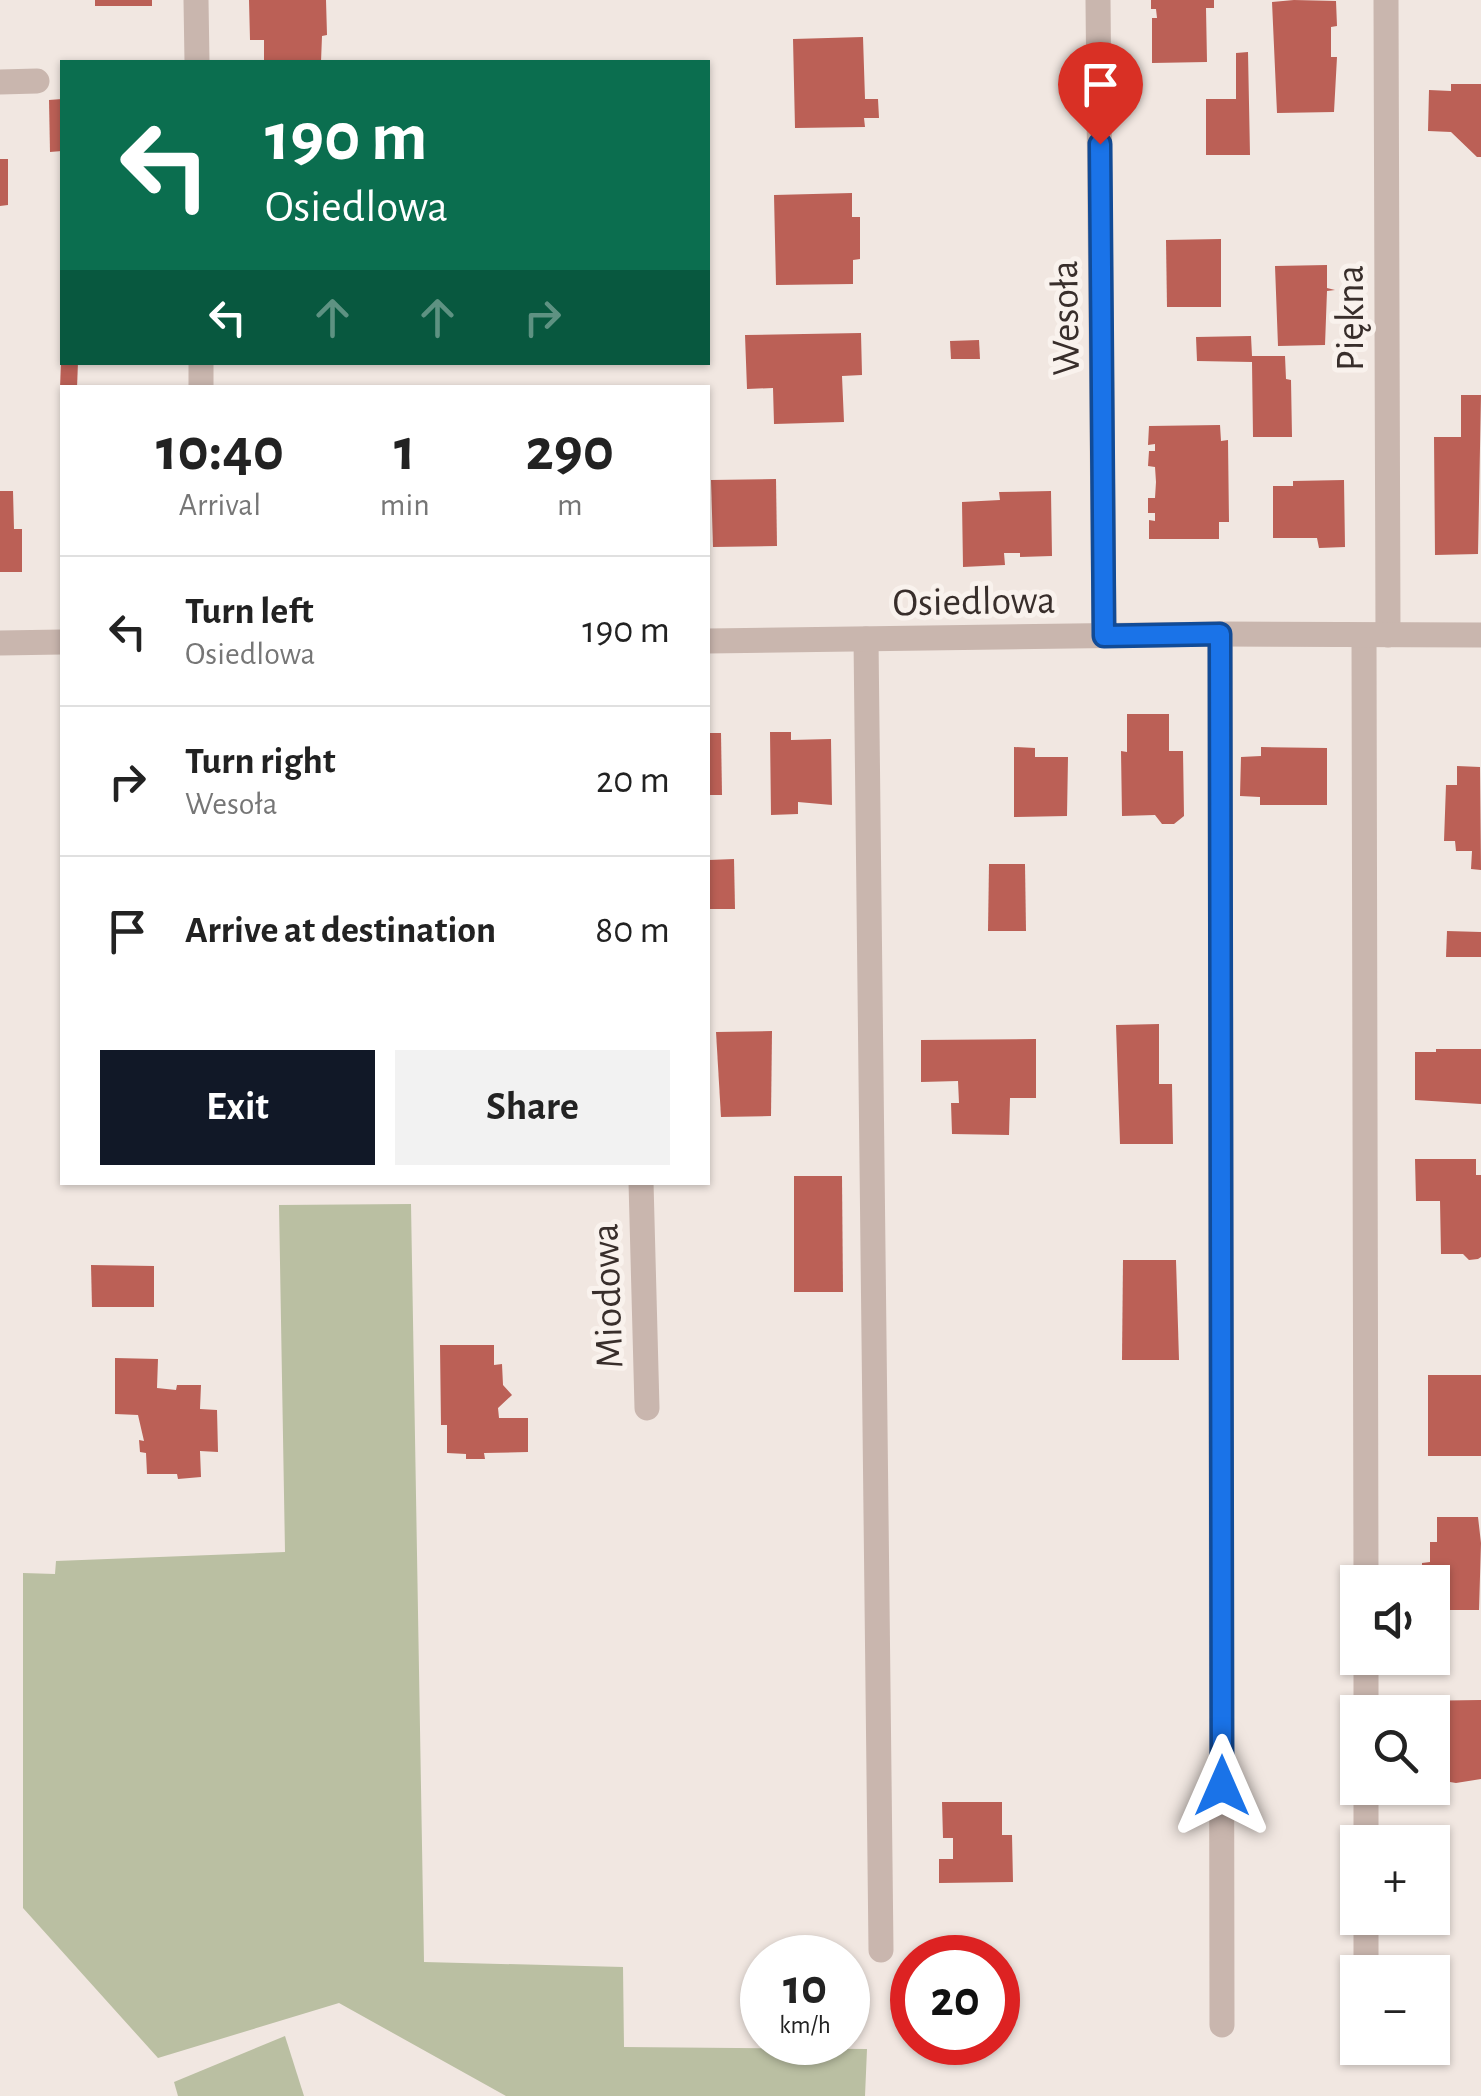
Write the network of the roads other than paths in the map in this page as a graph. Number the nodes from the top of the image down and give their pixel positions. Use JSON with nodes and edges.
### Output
{"nodes":[{"id":1,"x":196,"y":0,"type":"edge"},
{"id":2,"x":1098,"y":0,"type":"edge"},
{"id":3,"x":1386,"y":0,"type":"edge"},
{"id":4,"x":197,"y":60,"type":"edge"},
{"id":5,"x":36,"y":81,"type":"dead end"},
{"id":6,"x":0,"y":82,"type":"edge"},
{"id":7,"x":1220,"y":634,"type":"junction"},
{"id":8,"x":1376,"y":635,"type":"junction"},
{"id":9,"x":1481,"y":635,"type":"edge"},
{"id":10,"x":1104,"y":636,"type":"junction"},
{"id":11,"x":710,"y":640,"type":"edge"},
{"id":12,"x":866,"y":640,"type":"junction"},
{"id":13,"x":0,"y":642,"type":"edge"},
{"id":14,"x":60,"y":642,"type":"edge"},
{"id":15,"x":641,"y":1185,"type":"edge"},
{"id":16,"x":647,"y":1408,"type":"dead end"},
{"id":17,"x":1366,"y":1565,"type":"edge"},
{"id":18,"x":881,"y":1950,"type":"dead end"},
{"id":19,"x":1222,"y":2025,"type":"dead end"}],
"edges":[{"from":1,"to":4,"type":"street"},
{"from":2,"to":10,"type":"street","name":"Wesoła"},
{"from":3,"to":8,"type":"street","name":"Piękna"},
{"from":5,"to":6,"type":"street"},
{"from":7,"to":8,"type":"street","name":"Osiedlowa"},
{"from":7,"to":10,"type":"street","name":"Osiedlowa"},
{"from":7,"to":19,"type":"street"},
{"from":8,"to":9,"type":"street","name":"Osiedlowa"},
{"from":8,"to":17,"type":"street","name":"Piękna"},
{"from":10,"to":12,"type":"street","name":"Osiedlowa"},
{"from":11,"to":12,"type":"street","name":"Osiedlowa"},
{"from":12,"to":18,"type":"street"},
{"from":13,"to":14,"type":"street"},
{"from":15,"to":16,"type":"street","name":"Miodowa"}]}
